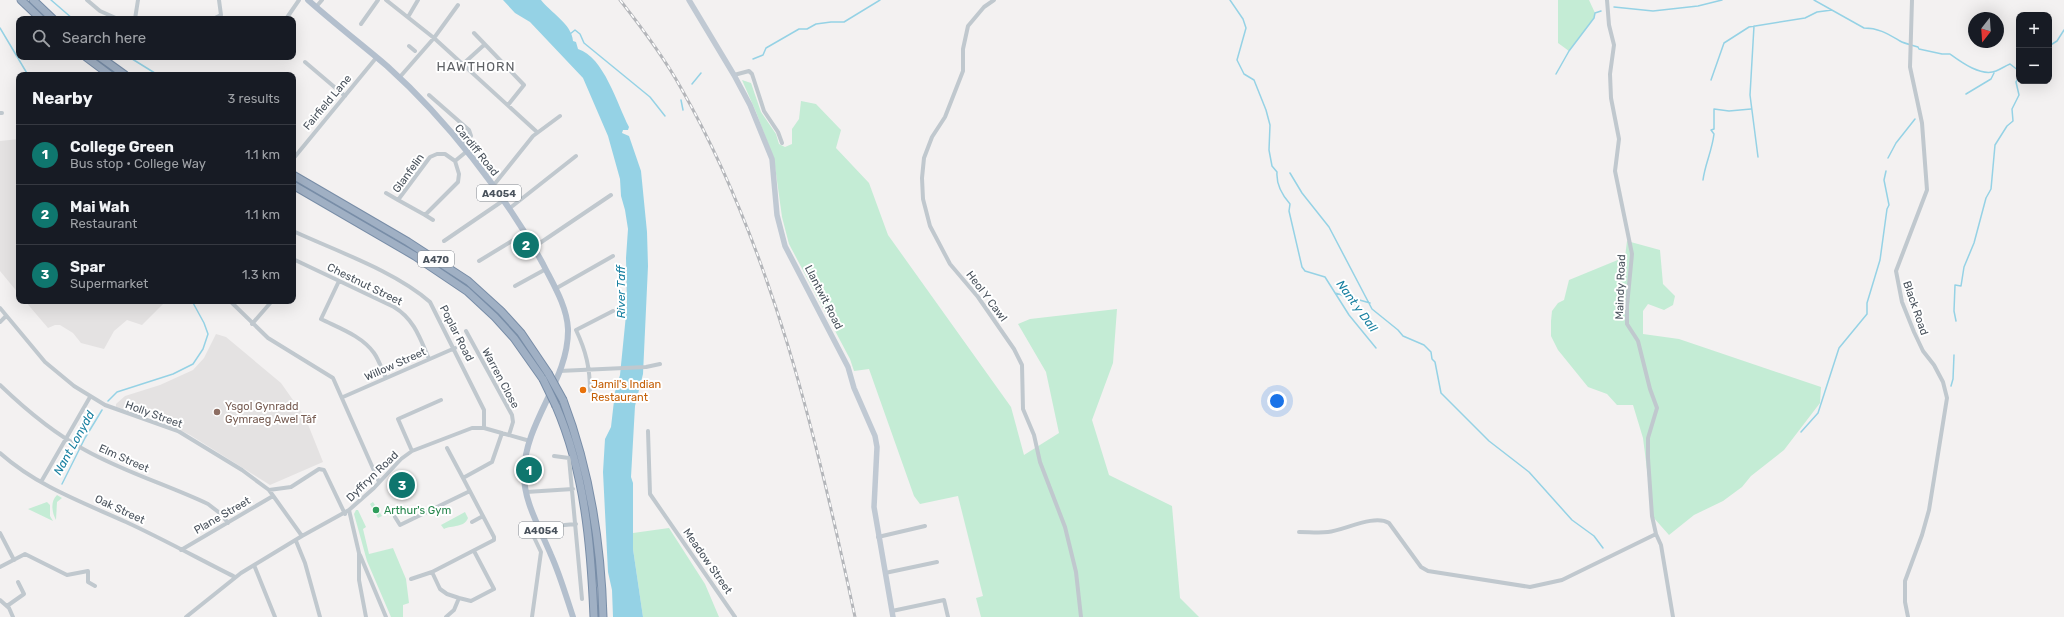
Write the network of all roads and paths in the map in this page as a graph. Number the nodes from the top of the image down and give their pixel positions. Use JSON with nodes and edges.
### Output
{"nodes":[{"id":1,"x":22,"y":0,"type":"edge"},
{"id":2,"x":33,"y":0,"type":"edge"},
{"id":3,"x":87,"y":0,"type":"edge"},
{"id":4,"x":138,"y":0,"type":"edge"},
{"id":5,"x":219,"y":0,"type":"edge"},
{"id":6,"x":298,"y":0,"type":"edge"},
{"id":7,"x":308,"y":0,"type":"edge"},
{"id":8,"x":322,"y":0,"type":"edge"},
{"id":9,"x":378,"y":0,"type":"edge"},
{"id":10,"x":386,"y":0,"type":"edge"},
{"id":11,"x":418,"y":0,"type":"edge"},
{"id":12,"x":689,"y":0,"type":"edge"},
{"id":13,"x":994,"y":0,"type":"edge"},
{"id":14,"x":1607,"y":0,"type":"edge"},
{"id":15,"x":1912,"y":0,"type":"edge"},
{"id":16,"x":458,"y":5,"type":"dead end"},
{"id":17,"x":316,"y":7,"type":"junction"},
{"id":18,"x":39,"y":16,"type":"edge"},
{"id":19,"x":50,"y":16,"type":"edge"},
{"id":20,"x":111,"y":16,"type":"edge"},
{"id":21,"x":135,"y":16,"type":"edge"},
{"id":22,"x":219,"y":16,"type":"edge"},
{"id":23,"x":288,"y":16,"type":"edge"},
{"id":24,"x":408,"y":17,"type":"junction"},
{"id":25,"x":360,"y":24,"type":"dead end"},
{"id":26,"x":474,"y":33,"type":"dead end"},
{"id":27,"x":434,"y":38,"type":"junction"},
{"id":28,"x":484,"y":45,"type":"junction"},
{"id":29,"x":409,"y":46,"type":"dead end"},
{"id":30,"x":418,"y":53,"type":"junction"},
{"id":31,"x":376,"y":58,"type":"junction"},
{"id":32,"x":90,"y":60,"type":"edge"},
{"id":33,"x":104,"y":60,"type":"edge"},
{"id":34,"x":305,"y":62,"type":"dead end"},
{"id":35,"x":463,"y":64,"type":"junction"},
{"id":36,"x":106,"y":72,"type":"edge"},
{"id":37,"x":121,"y":72,"type":"edge"},
{"id":38,"x":734,"y":76,"type":"junction"},
{"id":39,"x":399,"y":78,"type":"junction"},
{"id":40,"x":429,"y":95,"type":"dead end"},
{"id":41,"x":345,"y":96,"type":"junction"},
{"id":42,"x":508,"y":105,"type":"junction"},
{"id":43,"x":560,"y":116,"type":"dead end"},
{"id":44,"x":537,"y":132,"type":"junction"},
{"id":45,"x":782,"y":143,"type":"dead end"},
{"id":46,"x":462,"y":146,"type":"junction"},
{"id":47,"x":466,"y":152,"type":"junction"},
{"id":48,"x":296,"y":155,"type":"edge"},
{"id":49,"x":576,"y":156,"type":"dead end"},
{"id":50,"x":455,"y":161,"type":"junction"},
{"id":51,"x":296,"y":177,"type":"edge"},
{"id":52,"x":493,"y":186,"type":"junction"},
{"id":53,"x":296,"y":187,"type":"edge"},
{"id":54,"x":386,"y":193,"type":"dead end"},
{"id":55,"x":611,"y":195,"type":"dead end"},
{"id":56,"x":398,"y":200,"type":"junction"},
{"id":57,"x":504,"y":200,"type":"junction"},
{"id":58,"x":510,"y":208,"type":"junction"},
{"id":59,"x":425,"y":215,"type":"junction"},
{"id":60,"x":433,"y":220,"type":"dead end"},
{"id":61,"x":296,"y":232,"type":"edge"},
{"id":62,"x":526,"y":233,"type":"junction"},
{"id":63,"x":444,"y":241,"type":"dead end"},
{"id":64,"x":534,"y":248,"type":"junction"},
{"id":65,"x":613,"y":256,"type":"dead end"},
{"id":66,"x":296,"y":260,"type":"edge"},
{"id":67,"x":479,"y":261,"type":"dead end"},
{"id":68,"x":546,"y":269,"type":"junction"},
{"id":69,"x":339,"y":281,"type":"junction"},
{"id":70,"x":515,"y":286,"type":"dead end"},
{"id":71,"x":555,"y":289,"type":"junction"},
{"id":72,"x":233,"y":304,"type":"edge"},
{"id":73,"x":269,"y":304,"type":"edge"},
{"id":74,"x":0,"y":308,"type":"edge"},
{"id":75,"x":613,"y":311,"type":"dead end"},
{"id":76,"x":6,"y":316,"type":"junction"},
{"id":77,"x":0,"y":322,"type":"edge"},
{"id":78,"x":252,"y":324,"type":"junction"},
{"id":79,"x":466,"y":330,"type":"dead end"},
{"id":80,"x":455,"y":348,"type":"junction"},
{"id":81,"x":430,"y":359,"type":"junction"},
{"id":82,"x":660,"y":364,"type":"dead end"},
{"id":83,"x":590,"y":370,"type":"junction"},
{"id":84,"x":559,"y":371,"type":"junction"},
{"id":85,"x":386,"y":378,"type":"junction"},
{"id":86,"x":0,"y":385,"type":"edge"},
{"id":87,"x":590,"y":391,"type":"dead end"},
{"id":88,"x":90,"y":397,"type":"junction"},
{"id":89,"x":343,"y":397,"type":"junction"},
{"id":90,"x":441,"y":400,"type":"dead end"},
{"id":91,"x":484,"y":428,"type":"junction"},
{"id":92,"x":648,"y":431,"type":"dead end"},
{"id":93,"x":502,"y":433,"type":"junction"},
{"id":94,"x":509,"y":435,"type":"junction"},
{"id":95,"x":66,"y":439,"type":"junction"},
{"id":96,"x":530,"y":441,"type":"junction"},
{"id":97,"x":447,"y":448,"type":"dead end"},
{"id":98,"x":412,"y":451,"type":"junction"},
{"id":99,"x":0,"y":453,"type":"edge"},
{"id":100,"x":554,"y":456,"type":"dead end"},
{"id":101,"x":462,"y":478,"type":"junction"},
{"id":102,"x":40,"y":482,"type":"junction"},
{"id":103,"x":379,"y":482,"type":"junction"},
{"id":104,"x":573,"y":489,"type":"junction"},
{"id":105,"x":269,"y":490,"type":"junction"},
{"id":106,"x":470,"y":491,"type":"junction"},
{"id":107,"x":526,"y":492,"type":"junction"},
{"id":108,"x":273,"y":496,"type":"junction"},
{"id":109,"x":349,"y":510,"type":"junction"},
{"id":110,"x":344,"y":514,"type":"junction"},
{"id":111,"x":483,"y":516,"type":"junction"},
{"id":112,"x":395,"y":517,"type":"dead end"},
{"id":113,"x":472,"y":522,"type":"dead end"},
{"id":114,"x":228,"y":523,"type":"junction"},
{"id":115,"x":576,"y":524,"type":"junction"},
{"id":116,"x":552,"y":526,"type":"dead end"},
{"id":117,"x":926,"y":526,"type":"dead end"},
{"id":118,"x":531,"y":531,"type":"dead end"},
{"id":119,"x":1300,"y":532,"type":"dead end"},
{"id":120,"x":0,"y":533,"type":"edge"},
{"id":121,"x":1656,"y":534,"type":"junction"},
{"id":122,"x":302,"y":536,"type":"junction"},
{"id":123,"x":878,"y":537,"type":"junction"},
{"id":124,"x":296,"y":541,"type":"junction"},
{"id":125,"x":181,"y":550,"type":"junction"},
{"id":126,"x":474,"y":551,"type":"junction"},
{"id":127,"x":359,"y":553,"type":"junction"},
{"id":128,"x":14,"y":560,"type":"junction"},
{"id":129,"x":937,"y":562,"type":"dead end"},
{"id":130,"x":254,"y":565,"type":"junction"},
{"id":131,"x":0,"y":567,"type":"edge"},
{"id":132,"x":432,"y":572,"type":"junction"},
{"id":133,"x":885,"y":573,"type":"junction"},
{"id":134,"x":235,"y":577,"type":"junction"},
{"id":135,"x":411,"y":579,"type":"dead end"},
{"id":136,"x":18,"y":582,"type":"dead end"},
{"id":137,"x":95,"y":586,"type":"dead end"},
{"id":138,"x":459,"y":598,"type":"junction"},
{"id":139,"x":582,"y":599,"type":"dead end"},
{"id":140,"x":0,"y":600,"type":"edge"},
{"id":141,"x":7,"y":606,"type":"junction"},
{"id":142,"x":892,"y":614,"type":"edge"},
{"id":143,"x":13,"y":617,"type":"edge"},
{"id":144,"x":186,"y":617,"type":"edge"},
{"id":145,"x":275,"y":617,"type":"edge"},
{"id":146,"x":320,"y":617,"type":"edge"},
{"id":147,"x":366,"y":617,"type":"edge"},
{"id":148,"x":386,"y":617,"type":"edge"},
{"id":149,"x":446,"y":617,"type":"edge"},
{"id":150,"x":532,"y":617,"type":"edge"},
{"id":151,"x":573,"y":617,"type":"edge"},
{"id":152,"x":594,"y":617,"type":"edge"},
{"id":153,"x":603,"y":617,"type":"edge"},
{"id":154,"x":735,"y":617,"type":"edge"},
{"id":155,"x":948,"y":617,"type":"edge"},
{"id":156,"x":1081,"y":617,"type":"edge"},
{"id":157,"x":1673,"y":617,"type":"edge"},
{"id":158,"x":1908,"y":617,"type":"edge"}],
"edges":[{"from":1,"to":18,"type":"highway"},
{"from":2,"to":19,"type":"highway"},
{"from":3,"to":20,"type":"street"},
{"from":4,"to":21,"type":"street"},
{"from":5,"to":22,"type":"street"},
{"from":6,"to":23,"type":"street"},
{"from":7,"to":17,"type":"main road","name":"Cardiff Road","number":"A4054"},
{"from":8,"to":17,"type":"street"},
{"from":9,"to":25,"type":"street"},
{"from":10,"to":24,"type":"street"},
{"from":11,"to":24,"type":"street"},
{"from":12,"to":38,"type":"main road","name":"Llantwit Road"},
{"from":13,"to":156,"type":"street","name":"Heol Y Cawl"},
{"from":14,"to":121,"type":"street","name":"Maindy Road"},
{"from":15,"to":158,"type":"street","name":"Black Road"},
{"from":16,"to":27,"type":"street"},
{"from":17,"to":31,"type":"main road","name":"Cardiff Road","number":"A4054"},
{"from":24,"to":27,"type":"street"},
{"from":26,"to":28,"type":"street"},
{"from":27,"to":30,"type":"street"},
{"from":27,"to":35,"type":"street"},
{"from":28,"to":35,"type":"street"},
{"from":28,"to":42,"type":"street"},
{"from":29,"to":30,"type":"street"},
{"from":30,"to":39,"type":"street"},
{"from":31,"to":39,"type":"main road","name":"Cardiff Road","number":"A4054"},
{"from":31,"to":41,"type":"street","name":"Fairfield Lane"},
{"from":32,"to":36,"type":"highway"},
{"from":33,"to":37,"type":"highway"},
{"from":34,"to":41,"type":"street"},
{"from":35,"to":42,"type":"street"},
{"from":38,"to":45,"type":"street"},
{"from":38,"to":123,"type":"main road","name":"Llantwit Road"},
{"from":39,"to":46,"type":"main road","name":"Cardiff Road","number":"A4054"},
{"from":40,"to":46,"type":"street"},
{"from":41,"to":48,"type":"street","name":"Fairfield Lane"},
{"from":42,"to":44,"type":"street"},
{"from":43,"to":44,"type":"street"},
{"from":44,"to":52,"type":"street"},
{"from":46,"to":47,"type":"main road","name":"Cardiff Road","number":"A4054"},
{"from":47,"to":50,"type":"street"},
{"from":47,"to":52,"type":"main road","name":"Cardiff Road","number":"A4054"},
{"from":49,"to":58,"type":"street"},
{"from":50,"to":56,"type":"street","name":"Glanfelin"},
{"from":50,"to":59,"type":"street"},
{"from":51,"to":153,"type":"highway","number":"A470","bridge":true},
{"from":52,"to":57,"type":"main road","name":"Cardiff Road","number":"A4054"},
{"from":53,"to":152,"type":"highway","number":"A470","bridge":true},
{"from":54,"to":56,"type":"street"},
{"from":55,"to":64,"type":"street"},
{"from":56,"to":59,"type":"street","name":"Glanfelin"},
{"from":57,"to":58,"type":"main road","name":"Cardiff Road","number":"A4054"},
{"from":57,"to":63,"type":"street"},
{"from":58,"to":62,"type":"main road","name":"Cardiff Road","number":"A4054"},
{"from":59,"to":60,"type":"street","name":"Glanfelin"},
{"from":61,"to":80,"type":"street","name":"Poplar Road"},
{"from":62,"to":64,"type":"main road","name":"Cardiff Road","number":"A4054"},
{"from":62,"to":67,"type":"street"},
{"from":64,"to":68,"type":"main road","name":"Cardiff Road","number":"A4054"},
{"from":65,"to":71,"type":"street"},
{"from":66,"to":69,"type":"street","name":"Chestnut Street"},
{"from":68,"to":70,"type":"street"},
{"from":68,"to":71,"type":"main road","name":"Cardiff Road","number":"A4054"},
{"from":69,"to":81,"type":"street","name":"Chestnut Street"},
{"from":69,"to":85,"type":"street"},
{"from":71,"to":84,"type":"main road","name":"Cardiff Road","number":"A4054"},
{"from":72,"to":78,"type":"street"},
{"from":73,"to":78,"type":"street"},
{"from":74,"to":76,"type":"street","name":"Holly Street"},
{"from":75,"to":83,"type":"street"},
{"from":76,"to":77,"type":"street"},
{"from":76,"to":88,"type":"street","name":"Holly Street"},
{"from":78,"to":89,"type":"street"},
{"from":79,"to":94,"type":"street","name":"Warren Close"},
{"from":80,"to":81,"type":"street","name":"Willow Street"},
{"from":80,"to":91,"type":"street","name":"Poplar Road"},
{"from":81,"to":85,"type":"street","name":"Willow Street"},
{"from":82,"to":83,"type":"street"},
{"from":83,"to":84,"type":"street"},
{"from":83,"to":87,"type":"street"},
{"from":84,"to":96,"type":"main road","name":"Cardiff Road","number":"A4054"},
{"from":85,"to":89,"type":"street","name":"Willow Street"},
{"from":86,"to":95,"type":"street","name":"Elm Street"},
{"from":88,"to":95,"type":"street"},
{"from":88,"to":105,"type":"street","name":"Holly Street"},
{"from":89,"to":103,"type":"street"},
{"from":90,"to":98,"type":"street"},
{"from":91,"to":93,"type":"street","name":"Dyffryn Road"},
{"from":91,"to":98,"type":"street","name":"Dyffryn Road"},
{"from":92,"to":154,"type":"street","name":"Meadow Street"},
{"from":93,"to":94,"type":"street","name":"Dyffryn Road"},
{"from":93,"to":101,"type":"street"},
{"from":94,"to":96,"type":"street","name":"Dyffryn Road"},
{"from":95,"to":102,"type":"street"},
{"from":95,"to":114,"type":"street","name":"Elm Street"},
{"from":96,"to":107,"type":"main road","number":"A4054"},
{"from":97,"to":101,"type":"street"},
{"from":98,"to":103,"type":"street","name":"Dyffryn Road"},
{"from":99,"to":102,"type":"street","name":"Oak Street"},
{"from":100,"to":104,"type":"street"},
{"from":101,"to":106,"type":"street"},
{"from":102,"to":125,"type":"street","name":"Oak Street"},
{"from":103,"to":109,"type":"street","name":"Dyffryn Road"},
{"from":104,"to":107,"type":"street"},
{"from":104,"to":115,"type":"street"},
{"from":105,"to":108,"type":"street","name":"Holly Street"},
{"from":105,"to":110,"type":"street"},
{"from":106,"to":111,"type":"street"},
{"from":106,"to":112,"type":"street"},
{"from":107,"to":151,"type":"main road","number":"A4054"},
{"from":108,"to":114,"type":"street","name":"Plane Street"},
{"from":108,"to":122,"type":"street","name":"Holly Street"},
{"from":109,"to":110,"type":"street","name":"Dyffryn Road"},
{"from":109,"to":127,"type":"street"},
{"from":110,"to":122,"type":"street","name":"Dyffryn Road"},
{"from":111,"to":113,"type":"street"},
{"from":111,"to":126,"type":"street"},
{"from":114,"to":125,"type":"street","name":"Plane Street"},
{"from":115,"to":116,"type":"street"},
{"from":115,"to":139,"type":"street"},
{"from":117,"to":123,"type":"street"},
{"from":118,"to":150,"type":"street"},
{"from":119,"to":121,"type":"street"},
{"from":120,"to":128,"type":"street"},
{"from":121,"to":157,"type":"street","name":"Maindy Road"},
{"from":122,"to":124,"type":"street","name":"Dyffryn Road"},
{"from":123,"to":133,"type":"main road","name":"Llantwit Road"},
{"from":124,"to":130,"type":"street","name":"Dyffryn Road"},
{"from":124,"to":146,"type":"street"},
{"from":125,"to":134,"type":"street","name":"Oak Street"},
{"from":126,"to":132,"type":"street"},
{"from":126,"to":138,"type":"street"},
{"from":127,"to":147,"type":"street"},
{"from":127,"to":148,"type":"street"},
{"from":128,"to":131,"type":"street"},
{"from":128,"to":137,"type":"street"},
{"from":129,"to":133,"type":"street"},
{"from":130,"to":134,"type":"street","name":"Dyffryn Road"},
{"from":130,"to":145,"type":"street"},
{"from":132,"to":135,"type":"street"},
{"from":132,"to":138,"type":"street"},
{"from":133,"to":142,"type":"main road","name":"Llantwit Road"},
{"from":134,"to":144,"type":"street","name":"Dyffryn Road"},
{"from":136,"to":141,"type":"street"},
{"from":138,"to":149,"type":"street"},
{"from":140,"to":141,"type":"street"},
{"from":141,"to":143,"type":"street"},
{"from":142,"to":155,"type":"street"}]}
